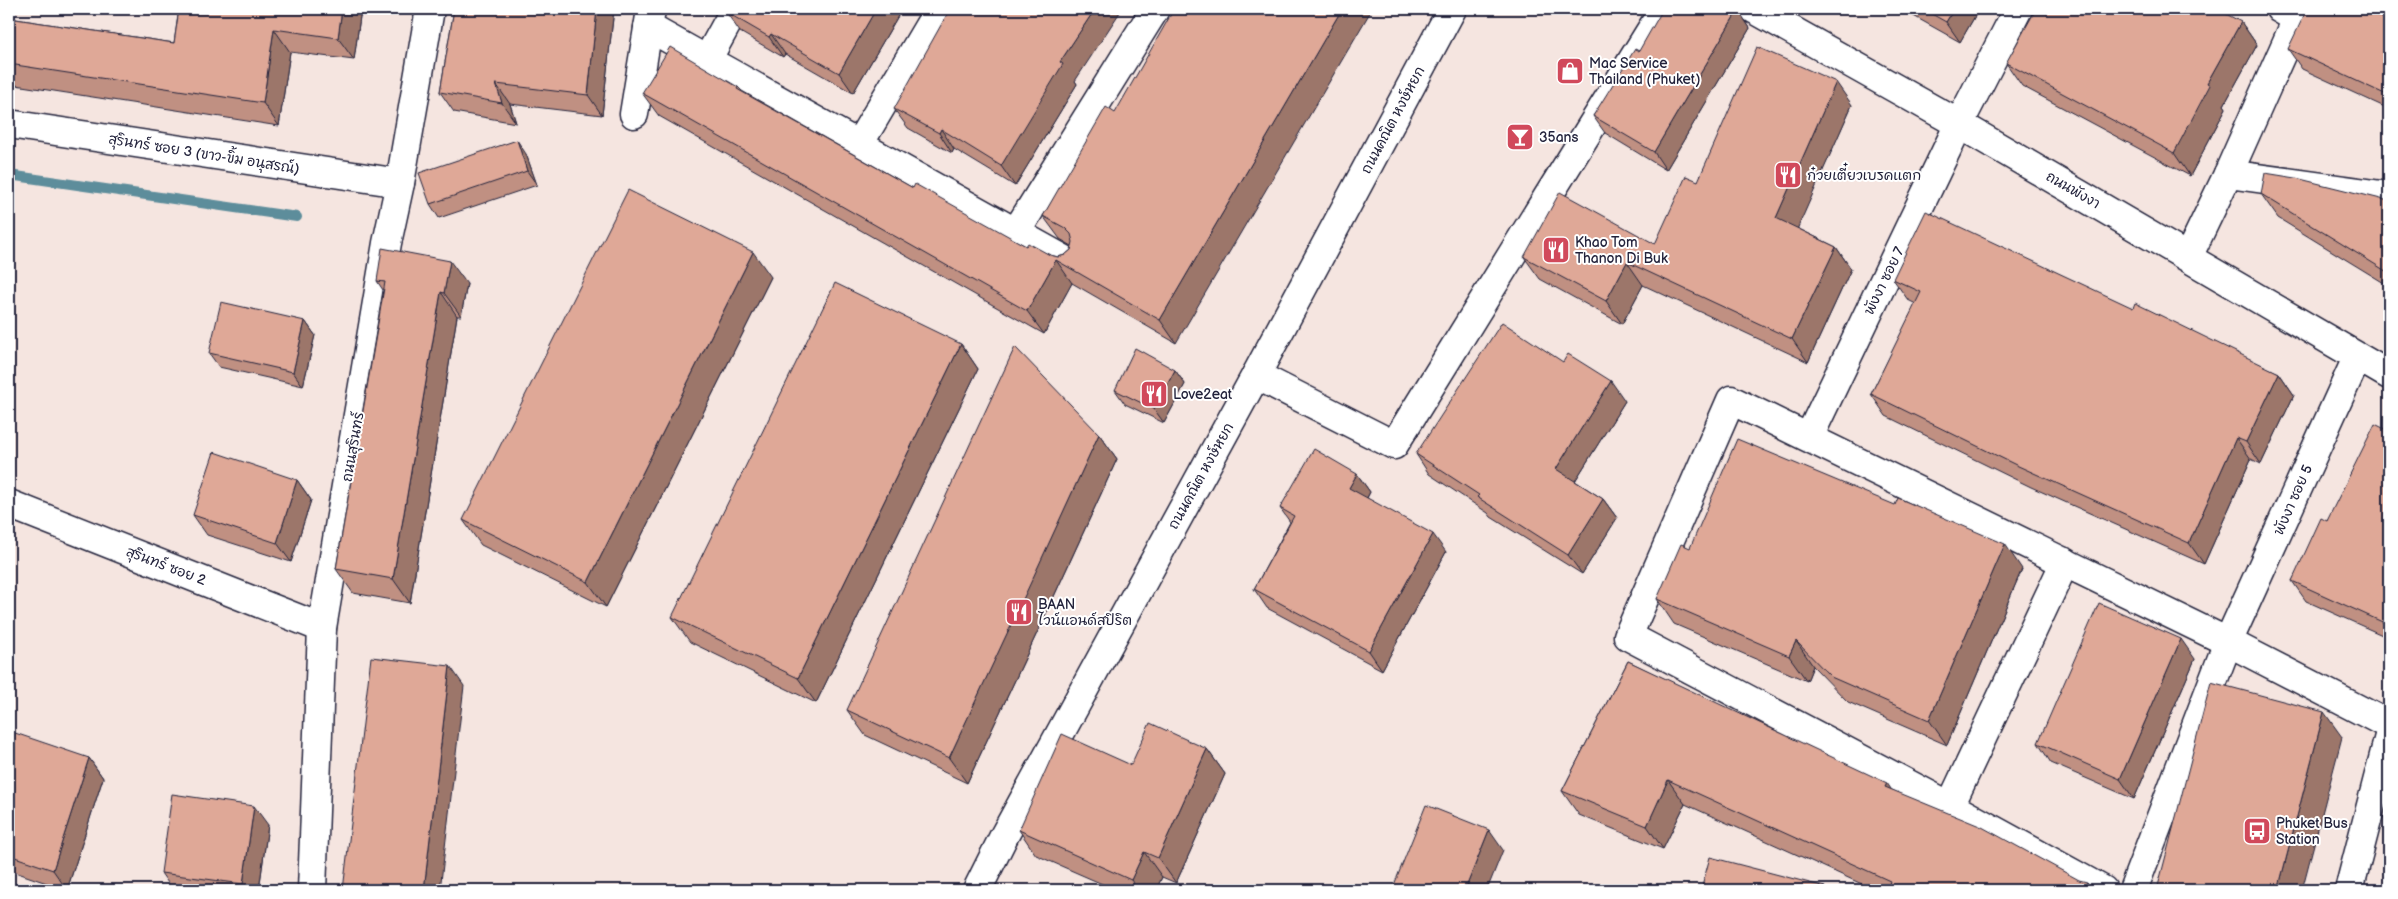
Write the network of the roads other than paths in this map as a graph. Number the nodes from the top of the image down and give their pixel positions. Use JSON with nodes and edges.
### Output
{"nodes":[{"id":1,"x":430,"y":9,"type":"edge"},
{"id":2,"x":735,"y":9,"type":"edge"},
{"id":3,"x":939,"y":9,"type":"edge"},
{"id":4,"x":1155,"y":9,"type":"edge"},
{"id":5,"x":1452,"y":9,"type":"edge"},
{"id":6,"x":1664,"y":9,"type":"edge"},
{"id":7,"x":1754,"y":9,"type":"edge"},
{"id":8,"x":2018,"y":9,"type":"edge"},
{"id":9,"x":2280,"y":9,"type":"edge"},
{"id":10,"x":650,"y":18,"type":"edge"},
{"id":11,"x":707,"y":60,"type":"junction"},
{"id":12,"x":634,"y":114,"type":"dead end"},
{"id":13,"x":9,"y":124,"type":"edge"},
{"id":14,"x":1960,"y":124,"type":"junction"},
{"id":15,"x":859,"y":144,"type":"junction"},
{"id":16,"x":2228,"y":174,"type":"junction"},
{"id":17,"x":400,"y":183,"type":"junction"},
{"id":18,"x":2389,"y":196,"type":"edge"},
{"id":19,"x":1016,"y":232,"type":"junction"},
{"id":20,"x":2188,"y":257,"type":"junction"},
{"id":21,"x":1074,"y":265,"type":"edge"},
{"id":22,"x":2358,"y":358,"type":"junction"},
{"id":23,"x":1256,"y":375,"type":"junction"},
{"id":24,"x":2389,"y":375,"type":"edge"},
{"id":25,"x":1809,"y":437,"type":"junction"},
{"id":26,"x":9,"y":504,"type":"edge"},
{"id":27,"x":2065,"y":562,"type":"junction"},
{"id":28,"x":322,"y":628,"type":"junction"},
{"id":29,"x":2228,"y":642,"type":"junction"},
{"id":30,"x":2389,"y":725,"type":"edge"},
{"id":31,"x":2389,"y":736,"type":"edge"},
{"id":32,"x":1950,"y":806,"type":"junction"},
{"id":33,"x":312,"y":890,"type":"edge"},
{"id":34,"x":977,"y":890,"type":"edge"},
{"id":35,"x":2103,"y":890,"type":"edge"},
{"id":36,"x":2133,"y":890,"type":"edge"},
{"id":37,"x":2349,"y":890,"type":"edge"}],
"edges":[{"from":1,"to":17,"type":"street","name":"ถนนสุรินทร์"},
{"from":2,"to":11,"type":"street"},
{"from":3,"to":15,"type":"street"},
{"from":4,"to":19,"type":"street"},
{"from":5,"to":23,"type":"street","name":"ถนนคณิต หงษ์หยก"},
{"from":6,"to":23,"type":"street"},
{"from":7,"to":14,"type":"street","name":"ถนนพังงา"},
{"from":8,"to":14,"type":"street","name":"พังงา ซอย 7"},
{"from":9,"to":16,"type":"street"},
{"from":10,"to":11,"type":"street"},
{"from":10,"to":12,"type":"street"},
{"from":11,"to":15,"type":"street"},
{"from":13,"to":17,"type":"street","name":"สุรินทร์ ซอย 3 (ขาว-ขิ้ม อนุสรณ์)"},
{"from":14,"to":20,"type":"street","name":"ถนนพังงา"},
{"from":14,"to":25,"type":"street","name":"พังงา ซอย 7"},
{"from":15,"to":19,"type":"street"},
{"from":16,"to":18,"type":"street"},
{"from":16,"to":20,"type":"street"},
{"from":17,"to":28,"type":"street","name":"ถนนสุรินทร์"},
{"from":19,"to":21,"type":"street"},
{"from":20,"to":22,"type":"street","name":"ถนนพังงา"},
{"from":22,"to":24,"type":"street","name":"ถนนพังงา"},
{"from":22,"to":29,"type":"street","name":"พังงา ซอย 5"},
{"from":23,"to":34,"type":"street","name":"ถนนคณิต หงษ์หยก"},
{"from":25,"to":27,"type":"street"},
{"from":25,"to":32,"type":"street"},
{"from":26,"to":28,"type":"street","name":"สุรินทร์ ซอย 2"},
{"from":27,"to":29,"type":"street"},
{"from":27,"to":32,"type":"street"},
{"from":28,"to":33,"type":"street","name":"ถนนสุรินทร์"},
{"from":29,"to":30,"type":"street"},
{"from":29,"to":36,"type":"street","name":"พังงา ซอย 5"},
{"from":31,"to":37,"type":"street"},
{"from":32,"to":35,"type":"street"}]}
